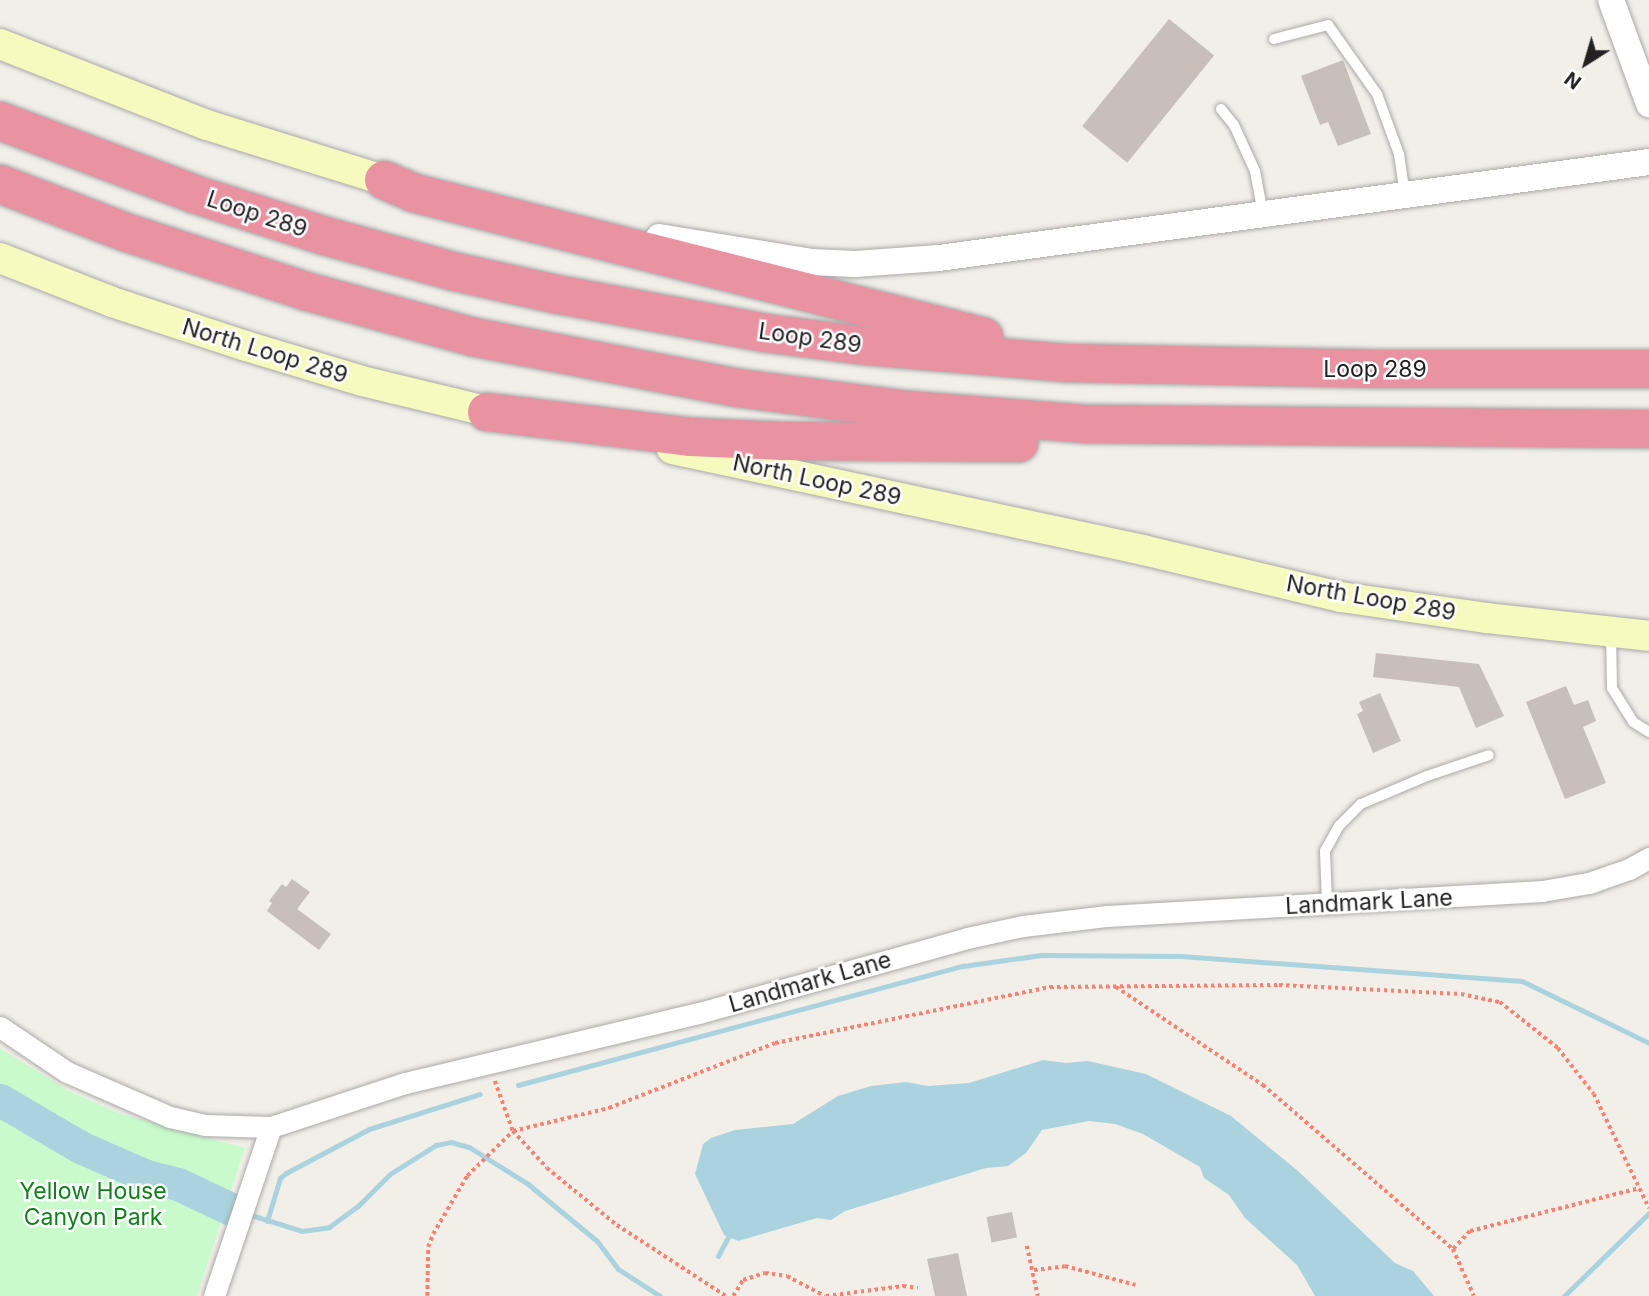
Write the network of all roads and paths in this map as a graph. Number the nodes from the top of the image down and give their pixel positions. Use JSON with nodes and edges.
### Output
{"nodes":[{"id":1,"x":1611,"y":0,"type":"edge"},
{"id":2,"x":1274,"y":39,"type":"dead end"},
{"id":3,"x":0,"y":44,"type":"edge"},
{"id":4,"x":1649,"y":104,"type":"edge"},
{"id":5,"x":1221,"y":109,"type":"dead end"},
{"id":6,"x":0,"y":121,"type":"edge"},
{"id":7,"x":1649,"y":162,"type":"edge"},
{"id":8,"x":384,"y":180,"type":"junction"},
{"id":9,"x":0,"y":184,"type":"edge"},
{"id":10,"x":1405,"y":195,"type":"junction"},
{"id":11,"x":1263,"y":214,"type":"junction"},
{"id":12,"x":0,"y":258,"type":"edge"},
{"id":13,"x":1176,"y":367,"type":"junction"},
{"id":14,"x":1649,"y":369,"type":"edge"},
{"id":15,"x":487,"y":412,"type":"junction"},
{"id":16,"x":1322,"y":428,"type":"junction"},
{"id":17,"x":1649,"y":429,"type":"edge"},
{"id":18,"x":1611,"y":632,"type":"junction"},
{"id":19,"x":1649,"y":636,"type":"edge"},
{"id":20,"x":1649,"y":732,"type":"edge"},
{"id":21,"x":1489,"y":755,"type":"dead end"},
{"id":22,"x":1649,"y":858,"type":"edge"},
{"id":23,"x":1327,"y":903,"type":"junction"},
{"id":24,"x":1115,"y":986,"type":"junction"},
{"id":25,"x":0,"y":1027,"type":"edge"},
{"id":26,"x":491,"y":1062,"type":"junction"},
{"id":27,"x":271,"y":1126,"type":"junction"},
{"id":28,"x":513,"y":1131,"type":"junction"},
{"id":29,"x":1640,"y":1188,"type":"junction"},
{"id":30,"x":1649,"y":1208,"type":"edge"},
{"id":31,"x":1027,"y":1245,"type":"dead end"},
{"id":32,"x":1453,"y":1249,"type":"junction"},
{"id":33,"x":1034,"y":1270,"type":"junction"},
{"id":34,"x":1136,"y":1286,"type":"dead end"},
{"id":35,"x":918,"y":1288,"type":"dead end"},
{"id":36,"x":214,"y":1296,"type":"edge"},
{"id":37,"x":427,"y":1296,"type":"edge"},
{"id":38,"x":726,"y":1296,"type":"edge"},
{"id":39,"x":733,"y":1296,"type":"edge"},
{"id":40,"x":826,"y":1296,"type":"edge"},
{"id":41,"x":1038,"y":1296,"type":"edge"},
{"id":42,"x":1475,"y":1296,"type":"edge"}],
"edges":[{"from":1,"to":4,"type":"street"},
{"from":2,"to":10,"type":"lane"},
{"from":3,"to":8,"type":"main road"},
{"from":5,"to":11,"type":"lane"},
{"from":6,"to":13,"type":"highway","name":"Loop 289"},
{"from":7,"to":10,"type":"street"},
{"from":8,"to":11,"type":"street"},
{"from":8,"to":13,"type":"highway"},
{"from":9,"to":16,"type":"highway"},
{"from":10,"to":11,"type":"street"},
{"from":12,"to":15,"type":"main road","name":"North Loop 289"},
{"from":13,"to":14,"type":"highway","name":"Loop 289"},
{"from":15,"to":16,"type":"highway"},
{"from":15,"to":18,"type":"main road","name":"North Loop 289"},
{"from":16,"to":17,"type":"highway"},
{"from":18,"to":19,"type":"main road","name":"North Loop 289"},
{"from":18,"to":20,"type":"lane"},
{"from":21,"to":23,"type":"lane"},
{"from":22,"to":23,"type":"street","name":"Landmark Lane"},
{"from":23,"to":26,"type":"street","name":"Landmark Lane"},
{"from":24,"to":28,"type":"path"},
{"from":24,"to":29,"type":"path"},
{"from":24,"to":32,"type":"path"},
{"from":25,"to":27,"type":"street","name":"Landmark Lane"},
{"from":26,"to":27,"type":"street","name":"Landmark Lane"},
{"from":26,"to":28,"type":"path"},
{"from":27,"to":36,"type":"street"},
{"from":28,"to":37,"type":"path"},
{"from":28,"to":38,"type":"path"},
{"from":29,"to":30,"type":"path"},
{"from":29,"to":32,"type":"path"},
{"from":31,"to":33,"type":"path"},
{"from":32,"to":42,"type":"path"},
{"from":33,"to":34,"type":"path"},
{"from":33,"to":41,"type":"path"},
{"from":35,"to":40,"type":"path"},
{"from":39,"to":40,"type":"path"}]}
